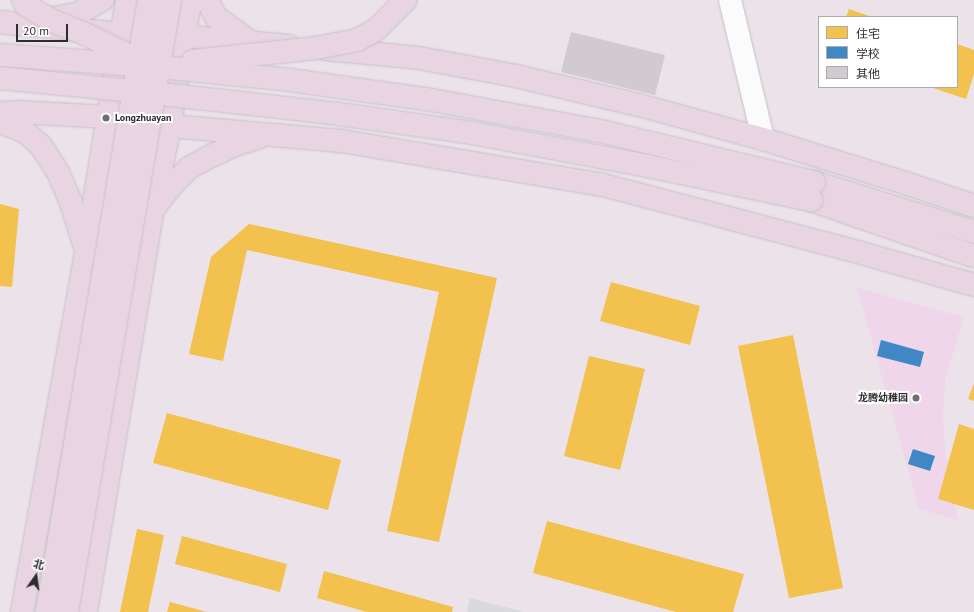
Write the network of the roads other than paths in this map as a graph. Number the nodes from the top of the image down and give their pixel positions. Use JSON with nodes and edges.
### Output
{"nodes":[{"id":1,"x":22,"y":0,"type":"edge"},
{"id":2,"x":102,"y":0,"type":"edge"},
{"id":3,"x":127,"y":0,"type":"edge"},
{"id":4,"x":191,"y":0,"type":"edge"},
{"id":5,"x":207,"y":0,"type":"edge"},
{"id":6,"x":406,"y":0,"type":"edge"},
{"id":7,"x":730,"y":0,"type":"edge"},
{"id":8,"x":159,"y":4,"type":"edge"},
{"id":9,"x":0,"y":22,"type":"edge"},
{"id":10,"x":120,"y":34,"type":"junction"},
{"id":11,"x":183,"y":36,"type":"junction"},
{"id":12,"x":250,"y":42,"type":"junction"},
{"id":13,"x":0,"y":55,"type":"edge"},
{"id":14,"x":150,"y":66,"type":"junction"},
{"id":15,"x":0,"y":78,"type":"edge"},
{"id":16,"x":0,"y":113,"type":"edge"},
{"id":17,"x":108,"y":117,"type":"junction"},
{"id":18,"x":0,"y":122,"type":"edge"},
{"id":19,"x":170,"y":126,"type":"junction"},
{"id":20,"x":268,"y":135,"type":"junction"},
{"id":21,"x":763,"y":140,"type":"junction"},
{"id":22,"x":812,"y":191,"type":"junction"},
{"id":23,"x":974,"y":206,"type":"edge"},
{"id":24,"x":152,"y":212,"type":"junction"},
{"id":25,"x":974,"y":232,"type":"edge"},
{"id":26,"x":86,"y":251,"type":"junction"},
{"id":27,"x":974,"y":256,"type":"edge"},
{"id":28,"x":974,"y":285,"type":"edge"},
{"id":29,"x":22,"y":612,"type":"edge"},
{"id":30,"x":47,"y":612,"type":"edge"},
{"id":31,"x":67,"y":612,"type":"edge"},
{"id":32,"x":86,"y":612,"type":"edge"}],
"edges":[{"from":1,"to":14,"type":"main road","bridge":true},
{"from":2,"to":9,"type":"main road"},
{"from":3,"to":10,"type":"main road"},
{"from":4,"to":11,"type":"main road"},
{"from":5,"to":12,"type":"main road"},
{"from":6,"to":14,"type":"main road","bridge":true},
{"from":7,"to":21,"type":"street"},
{"from":8,"to":30,"type":"main road","bridge":true},
{"from":8,"to":31,"type":"main road","bridge":true},
{"from":9,"to":10,"type":"main road"},
{"from":10,"to":11,"type":"main road"},
{"from":10,"to":17,"type":"main road"},
{"from":11,"to":12,"type":"main road"},
{"from":11,"to":19,"type":"main road"},
{"from":12,"to":21,"type":"main road"},
{"from":13,"to":14,"type":"main road","bridge":true},
{"from":14,"to":22,"type":"main road","bridge":true},
{"from":15,"to":22,"type":"main road","bridge":true},
{"from":16,"to":17,"type":"main road"},
{"from":17,"to":19,"type":"main road"},
{"from":17,"to":26,"type":"main road"},
{"from":18,"to":26,"type":"main road"},
{"from":19,"to":20,"type":"main road"},
{"from":19,"to":24,"type":"main road"},
{"from":20,"to":24,"type":"main road"},
{"from":20,"to":28,"type":"main road"},
{"from":21,"to":23,"type":"main road"},
{"from":22,"to":25,"type":"main road"},
{"from":22,"to":27,"type":"main road"},
{"from":24,"to":32,"type":"main road"},
{"from":26,"to":29,"type":"main road"}]}
